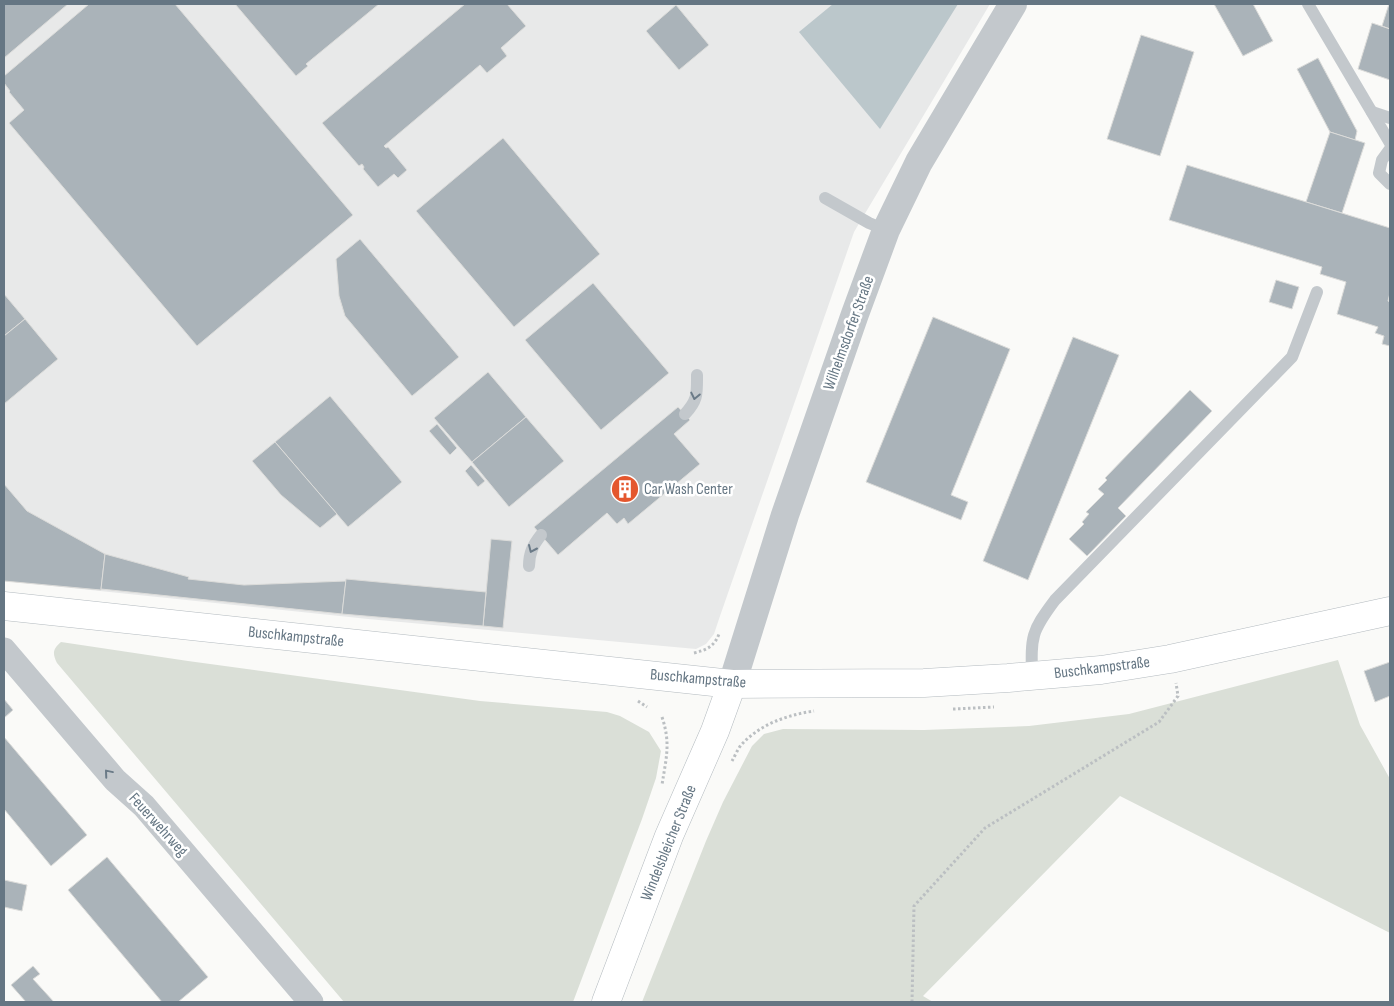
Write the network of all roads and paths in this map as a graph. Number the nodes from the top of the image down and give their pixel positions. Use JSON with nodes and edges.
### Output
{"nodes":[{"id":1,"x":1013,"y":4,"type":"edge"},
{"id":2,"x":1308,"y":4,"type":"edge"},
{"id":3,"x":1372,"y":112,"type":"junction"},
{"id":4,"x":1390,"y":118,"type":"edge"},
{"id":5,"x":1390,"y":143,"type":"edge"},
{"id":6,"x":1390,"y":149,"type":"edge"},
{"id":7,"x":1390,"y":184,"type":"edge"},
{"id":8,"x":825,"y":198,"type":"dead end"},
{"id":9,"x":886,"y":230,"type":"junction"},
{"id":10,"x":1317,"y":292,"type":"dead end"},
{"id":11,"x":697,"y":375,"type":"dead end"},
{"id":12,"x":684,"y":414,"type":"dead end"},
{"id":13,"x":541,"y":535,"type":"dead end"},
{"id":14,"x":529,"y":566,"type":"dead end"},
{"id":15,"x":4,"y":606,"type":"edge"},
{"id":16,"x":1390,"y":611,"type":"edge"},
{"id":17,"x":4,"y":650,"type":"edge"},
{"id":18,"x":1170,"y":659,"type":"junction"},
{"id":19,"x":1032,"y":676,"type":"junction"},
{"id":20,"x":732,"y":684,"type":"junction"},
{"id":21,"x":311,"y":1002,"type":"edge"},
{"id":22,"x":606,"y":1002,"type":"edge"},
{"id":23,"x":912,"y":1002,"type":"edge"}],
"edges":[{"from":1,"to":9,"type":"street","name":"Wilhelmsdorfer Straße"},
{"from":2,"to":3,"type":"lane"},
{"from":3,"to":4,"type":"lane"},
{"from":3,"to":5,"type":"lane"},
{"from":6,"to":7,"type":"lane"},
{"from":8,"to":9,"type":"lane"},
{"from":9,"to":20,"type":"street","name":"Wilhelmsdorfer Straße"},
{"from":10,"to":19,"type":"lane"},
{"from":11,"to":12,"type":"lane","one_way":true},
{"from":13,"to":14,"type":"lane","one_way":true},
{"from":15,"to":20,"type":"main road","name":"Buschkampstraße"},
{"from":16,"to":18,"type":"main road","name":"Buschkampstraße"},
{"from":21,"to":17,"type":"street","name":"Feuerwehrweg","one_way":true},
{"from":18,"to":19,"type":"main road","name":"Buschkampstraße"},
{"from":18,"to":23,"type":"path"},
{"from":19,"to":20,"type":"main road","name":"Buschkampstraße"},
{"from":20,"to":22,"type":"main road","name":"Windelsbleicher Straße"}]}
